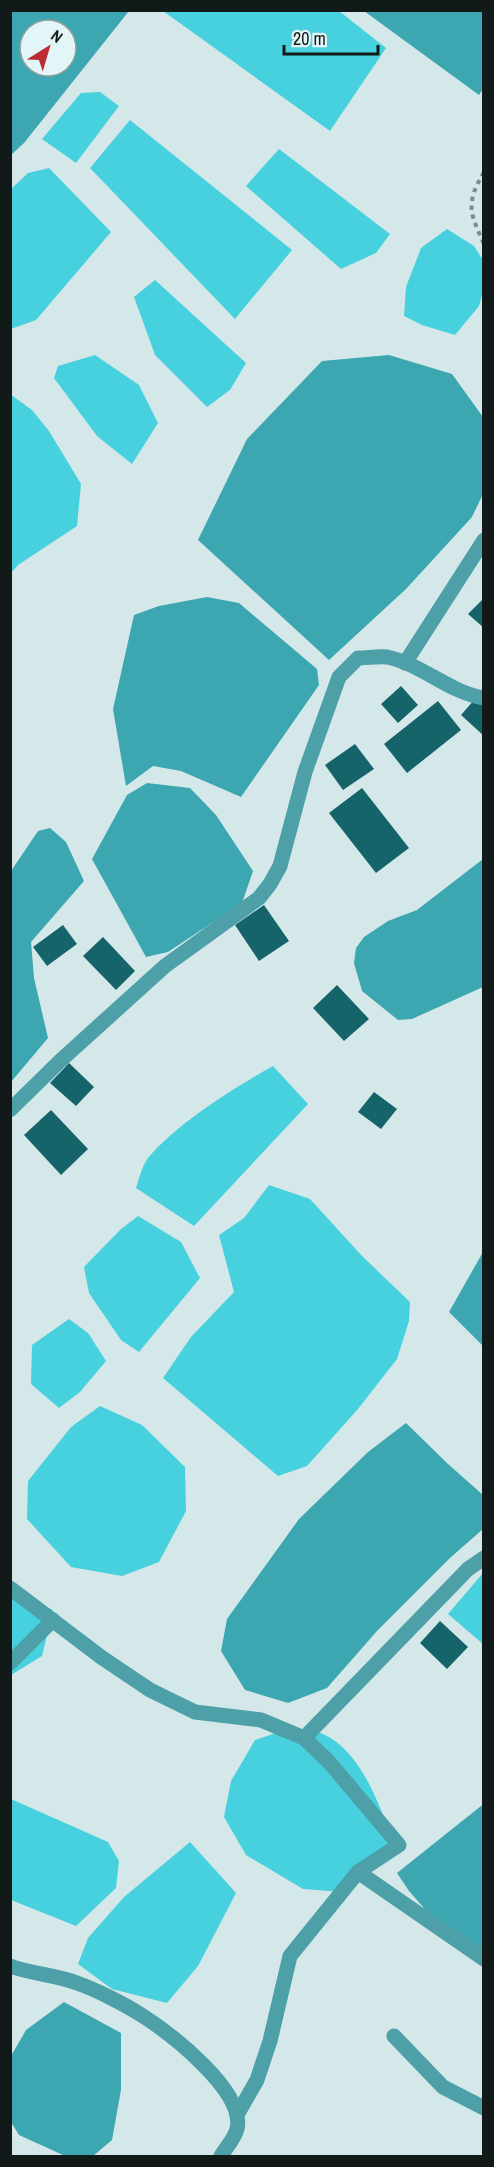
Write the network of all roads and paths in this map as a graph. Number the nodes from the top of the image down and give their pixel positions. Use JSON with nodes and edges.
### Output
{"nodes":[{"id":1,"x":483,"y":172,"type":"edge"},
{"id":2,"x":483,"y":244,"type":"edge"},
{"id":3,"x":483,"y":540,"type":"edge"},
{"id":4,"x":405,"y":663,"type":"junction"},
{"id":5,"x":483,"y":698,"type":"edge"},
{"id":6,"x":10,"y":1110,"type":"edge"},
{"id":7,"x":483,"y":1558,"type":"edge"},
{"id":8,"x":10,"y":1588,"type":"edge"},
{"id":9,"x":53,"y":1620,"type":"junction"},
{"id":10,"x":10,"y":1663,"type":"edge"},
{"id":11,"x":304,"y":1738,"type":"junction"},
{"id":12,"x":358,"y":1872,"type":"junction"},
{"id":13,"x":483,"y":1959,"type":"edge"},
{"id":14,"x":10,"y":1966,"type":"edge"},
{"id":15,"x":394,"y":2036,"type":"dead end"},
{"id":16,"x":483,"y":2108,"type":"edge"},
{"id":17,"x":237,"y":2115,"type":"junction"},
{"id":18,"x":220,"y":2157,"type":"edge"}],
"edges":[{"from":1,"to":2,"type":"path"},
{"from":3,"to":4,"type":"street"},
{"from":4,"to":5,"type":"street"},
{"from":4,"to":6,"type":"street"},
{"from":7,"to":11,"type":"street"},
{"from":8,"to":9,"type":"street"},
{"from":9,"to":10,"type":"street"},
{"from":9,"to":11,"type":"street"},
{"from":11,"to":12,"type":"street"},
{"from":12,"to":13,"type":"street"},
{"from":12,"to":17,"type":"street"},
{"from":14,"to":17,"type":"street"},
{"from":15,"to":16,"type":"street"},
{"from":17,"to":18,"type":"street"}]}
